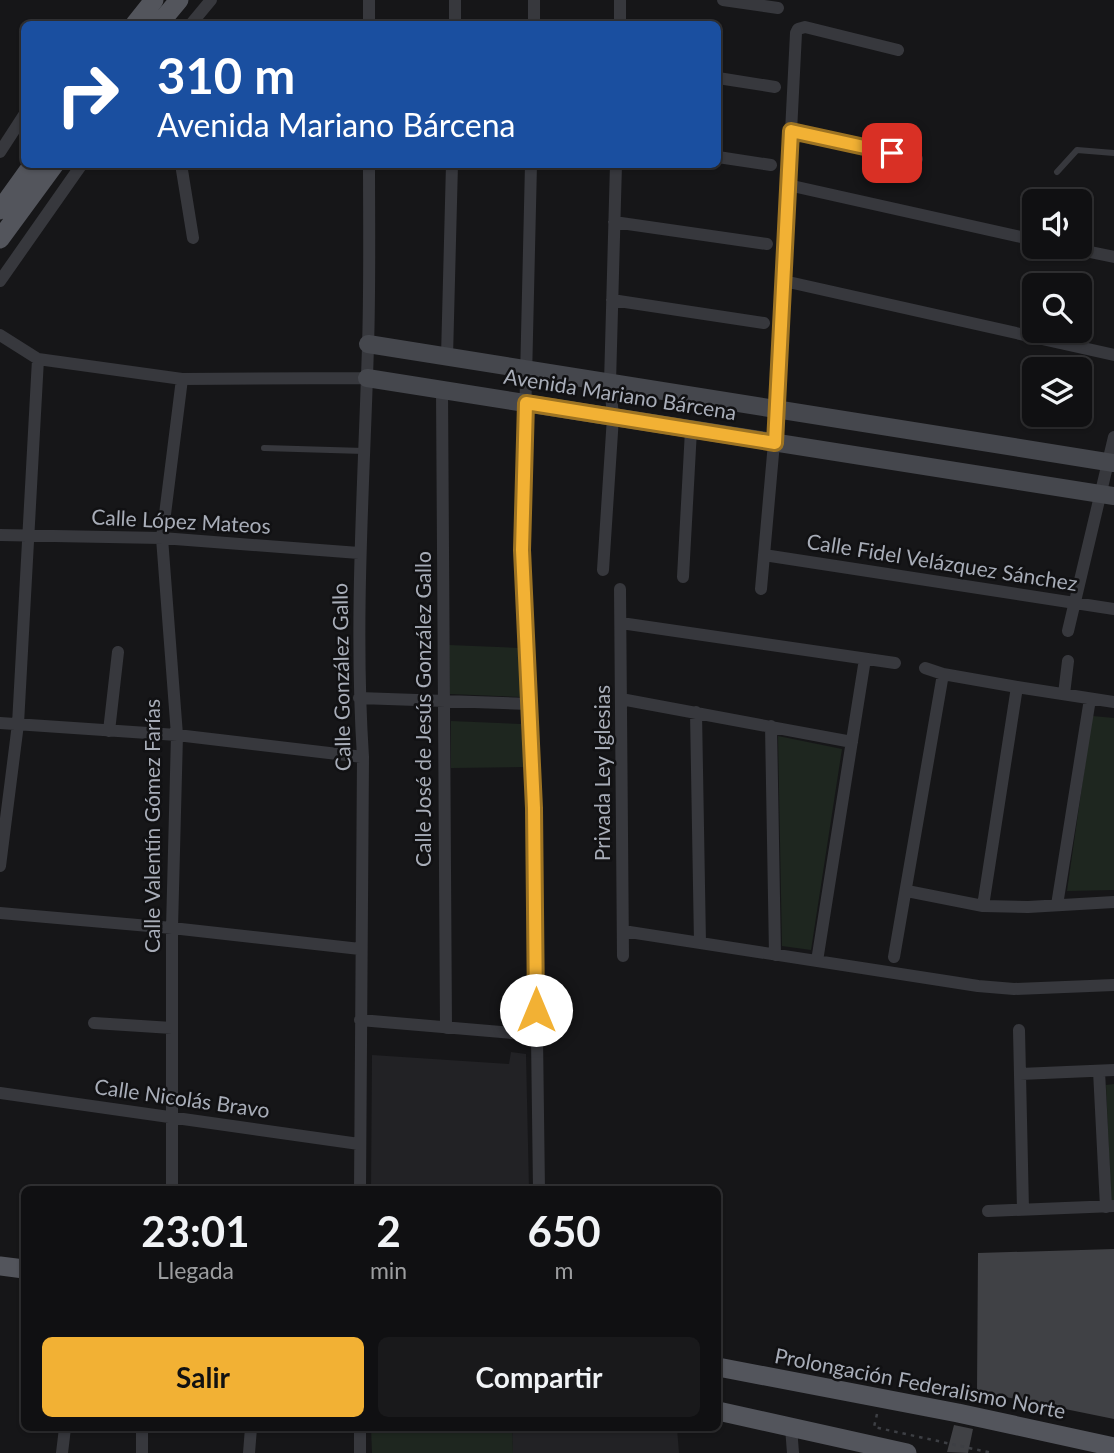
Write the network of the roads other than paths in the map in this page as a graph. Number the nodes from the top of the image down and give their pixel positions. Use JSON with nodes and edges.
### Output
{"nodes":[{"id":1,"x":154,"y":0,"type":"edge"},
{"id":2,"x":179,"y":0,"type":"edge"},
{"id":3,"x":211,"y":0,"type":"edge"},
{"id":4,"x":369,"y":0,"type":"edge"},
{"id":5,"x":455,"y":0,"type":"edge"},
{"id":6,"x":534,"y":0,"type":"edge"},
{"id":7,"x":620,"y":0,"type":"edge"},
{"id":8,"x":723,"y":0,"type":"edge"},
{"id":9,"x":778,"y":8,"type":"dead end"},
{"id":10,"x":137,"y":21,"type":"edge"},
{"id":11,"x":162,"y":21,"type":"edge"},
{"id":12,"x":194,"y":21,"type":"edge"},
{"id":13,"x":369,"y":21,"type":"edge"},
{"id":14,"x":455,"y":21,"type":"edge"},
{"id":15,"x":534,"y":21,"type":"edge"},
{"id":16,"x":620,"y":21,"type":"edge"},
{"id":17,"x":898,"y":50,"type":"dead end"},
{"id":18,"x":721,"y":78,"type":"edge"},
{"id":19,"x":775,"y":87,"type":"dead end"},
{"id":20,"x":21,"y":120,"type":"edge"},
{"id":21,"x":791,"y":131,"type":"junction"},
{"id":22,"x":0,"y":152,"type":"edge"},
{"id":23,"x":1114,"y":153,"type":"edge"},
{"id":24,"x":721,"y":157,"type":"edge"},
{"id":25,"x":917,"y":159,"type":"dead end"},
{"id":26,"x":771,"y":165,"type":"dead end"},
{"id":27,"x":30,"y":168,"type":"edge"},
{"id":28,"x":52,"y":168,"type":"edge"},
{"id":29,"x":79,"y":168,"type":"edge"},
{"id":30,"x":182,"y":168,"type":"edge"},
{"id":31,"x":369,"y":168,"type":"edge"},
{"id":32,"x":452,"y":168,"type":"edge"},
{"id":33,"x":531,"y":168,"type":"edge"},
{"id":34,"x":616,"y":168,"type":"edge"},
{"id":35,"x":1057,"y":172,"type":"dead end"},
{"id":36,"x":788,"y":185,"type":"junction"},
{"id":37,"x":0,"y":210,"type":"edge"},
{"id":38,"x":614,"y":222,"type":"junction"},
{"id":39,"x":1022,"y":237,"type":"edge"},
{"id":40,"x":193,"y":238,"type":"dead end"},
{"id":41,"x":0,"y":239,"type":"edge"},
{"id":42,"x":767,"y":244,"type":"dead end"},
{"id":43,"x":1092,"y":252,"type":"edge"},
{"id":44,"x":1114,"y":257,"type":"edge"},
{"id":45,"x":0,"y":281,"type":"edge"},
{"id":46,"x":784,"y":281,"type":"junction"},
{"id":47,"x":612,"y":300,"type":"junction"},
{"id":48,"x":764,"y":323,"type":"dead end"},
{"id":49,"x":0,"y":335,"type":"edge"},
{"id":50,"x":368,"y":344,"type":"junction"},
{"id":51,"x":1114,"y":355,"type":"edge"},
{"id":52,"x":447,"y":357,"type":"junction"},
{"id":53,"x":38,"y":359,"type":"junction"},
{"id":54,"x":527,"y":369,"type":"junction"},
{"id":55,"x":182,"y":379,"type":"junction"},
{"id":56,"x":367,"y":379,"type":"junction"},
{"id":57,"x":610,"y":383,"type":"junction"},
{"id":58,"x":442,"y":390,"type":"junction"},
{"id":59,"x":526,"y":403,"type":"junction"},
{"id":60,"x":777,"y":409,"type":"junction"},
{"id":61,"x":613,"y":417,"type":"junction"},
{"id":62,"x":691,"y":429,"type":"junction"},
{"id":63,"x":1114,"y":437,"type":"edge"},
{"id":64,"x":775,"y":443,"type":"junction"},
{"id":65,"x":264,"y":448,"type":"dead end"},
{"id":66,"x":364,"y":451,"type":"junction"},
{"id":67,"x":1111,"y":462,"type":"edge"},
{"id":68,"x":1107,"y":495,"type":"edge"},
{"id":69,"x":0,"y":535,"type":"edge"},
{"id":70,"x":28,"y":535,"type":"junction"},
{"id":71,"x":162,"y":538,"type":"junction"},
{"id":72,"x":359,"y":553,"type":"junction"},
{"id":73,"x":764,"y":555,"type":"junction"},
{"id":74,"x":603,"y":570,"type":"dead end"},
{"id":75,"x":683,"y":577,"type":"dead end"},
{"id":76,"x":621,"y":589,"type":"dead end"},
{"id":77,"x":761,"y":589,"type":"dead end"},
{"id":78,"x":1074,"y":603,"type":"junction"},
{"id":79,"x":1114,"y":609,"type":"edge"},
{"id":80,"x":621,"y":623,"type":"junction"},
{"id":81,"x":1068,"y":631,"type":"dead end"},
{"id":82,"x":118,"y":652,"type":"dead end"},
{"id":83,"x":865,"y":659,"type":"junction"},
{"id":84,"x":1068,"y":661,"type":"dead end"},
{"id":85,"x":895,"y":663,"type":"dead end"},
{"id":86,"x":925,"y":668,"type":"dead end"},
{"id":87,"x":943,"y":674,"type":"junction"},
{"id":88,"x":1017,"y":687,"type":"junction"},
{"id":89,"x":1064,"y":694,"type":"junction"},
{"id":90,"x":359,"y":698,"type":"junction"},
{"id":91,"x":621,"y":699,"type":"junction"},
{"id":92,"x":1090,"y":699,"type":"junction"},
{"id":93,"x":443,"y":701,"type":"junction"},
{"id":94,"x":1114,"y":702,"type":"edge"},
{"id":95,"x":529,"y":704,"type":"junction"},
{"id":96,"x":696,"y":712,"type":"junction"},
{"id":97,"x":0,"y":723,"type":"edge"},
{"id":98,"x":18,"y":724,"type":"junction"},
{"id":99,"x":771,"y":726,"type":"junction"},
{"id":100,"x":109,"y":731,"type":"junction"},
{"id":101,"x":177,"y":736,"type":"junction"},
{"id":102,"x":852,"y":742,"type":"junction"},
{"id":103,"x":363,"y":757,"type":"junction"},
{"id":104,"x":0,"y":866,"type":"edge"},
{"id":105,"x":907,"y":891,"type":"junction"},
{"id":106,"x":1114,"y":902,"type":"edge"},
{"id":107,"x":1057,"y":905,"type":"junction"},
{"id":108,"x":983,"y":906,"type":"junction"},
{"id":109,"x":0,"y":913,"type":"edge"},
{"id":110,"x":172,"y":928,"type":"junction"},
{"id":111,"x":623,"y":931,"type":"junction"},
{"id":112,"x":700,"y":943,"type":"junction"},
{"id":113,"x":360,"y":949,"type":"junction"},
{"id":114,"x":775,"y":955,"type":"junction"},
{"id":115,"x":623,"y":956,"type":"dead end"},
{"id":116,"x":894,"y":957,"type":"dead end"},
{"id":117,"x":817,"y":961,"type":"junction"},
{"id":118,"x":1114,"y":985,"type":"edge"},
{"id":119,"x":360,"y":1020,"type":"junction"},
{"id":120,"x":93,"y":1023,"type":"dead end"},
{"id":121,"x":172,"y":1028,"type":"junction"},
{"id":122,"x":446,"y":1028,"type":"junction"},
{"id":123,"x":1019,"y":1030,"type":"dead end"},
{"id":124,"x":536,"y":1035,"type":"junction"},
{"id":125,"x":1114,"y":1070,"type":"edge"},
{"id":126,"x":1099,"y":1071,"type":"junction"},
{"id":127,"x":1020,"y":1074,"type":"junction"},
{"id":128,"x":0,"y":1093,"type":"edge"},
{"id":129,"x":172,"y":1117,"type":"junction"},
{"id":130,"x":359,"y":1144,"type":"junction"},
{"id":131,"x":172,"y":1186,"type":"edge"},
{"id":132,"x":360,"y":1186,"type":"edge"},
{"id":133,"x":539,"y":1186,"type":"edge"},
{"id":134,"x":1110,"y":1206,"type":"edge"},
{"id":135,"x":1023,"y":1210,"type":"junction"},
{"id":136,"x":988,"y":1211,"type":"dead end"},
{"id":137,"x":0,"y":1266,"type":"edge"},
{"id":138,"x":21,"y":1269,"type":"edge"},
{"id":139,"x":721,"y":1368,"type":"edge"},
{"id":140,"x":721,"y":1412,"type":"edge"},
{"id":141,"x":791,"y":1427,"type":"junction"},
{"id":142,"x":65,"y":1431,"type":"edge"},
{"id":143,"x":142,"y":1431,"type":"edge"},
{"id":144,"x":251,"y":1431,"type":"edge"},
{"id":145,"x":360,"y":1431,"type":"edge"},
{"id":146,"x":1114,"y":1447,"type":"edge"},
{"id":147,"x":870,"y":1449,"type":"edge"},
{"id":148,"x":62,"y":1453,"type":"edge"},
{"id":149,"x":142,"y":1453,"type":"edge"},
{"id":150,"x":249,"y":1453,"type":"edge"},
{"id":151,"x":360,"y":1453,"type":"edge"},
{"id":152,"x":793,"y":1453,"type":"edge"},
{"id":153,"x":907,"y":1453,"type":"edge"}],
"edges":[{"from":1,"to":10,"type":"main road"},
{"from":2,"to":11,"type":"main road"},
{"from":3,"to":12,"type":"street"},
{"from":4,"to":13,"type":"street"},
{"from":5,"to":14,"type":"street"},
{"from":6,"to":15,"type":"street"},
{"from":7,"to":16,"type":"street"},
{"from":8,"to":9,"type":"street"},
{"from":17,"to":21,"type":"street"},
{"from":18,"to":19,"type":"street"},
{"from":20,"to":22,"type":"street"},
{"from":21,"to":25,"type":"street"},
{"from":21,"to":36,"type":"street"},
{"from":23,"to":35,"type":"lane"},
{"from":24,"to":26,"type":"street"},
{"from":27,"to":37,"type":"main road"},
{"from":28,"to":41,"type":"main road"},
{"from":29,"to":45,"type":"street"},
{"from":30,"to":40,"type":"street"},
{"from":31,"to":50,"type":"street","name":"Calle González Gallo"},
{"from":32,"to":52,"type":"street"},
{"from":33,"to":54,"type":"street"},
{"from":34,"to":38,"type":"street"},
{"from":36,"to":39,"type":"street"},
{"from":36,"to":46,"type":"street"},
{"from":38,"to":42,"type":"street"},
{"from":38,"to":47,"type":"street"},
{"from":43,"to":44,"type":"street"},
{"from":46,"to":51,"type":"street"},
{"from":46,"to":60,"type":"street"},
{"from":47,"to":48,"type":"street"},
{"from":47,"to":57,"type":"street"},
{"from":49,"to":53,"type":"street"},
{"from":50,"to":52,"type":"street","name":"Avenida Mariano Bárcena"},
{"from":50,"to":56,"type":"street","name":"Calle González Gallo"},
{"from":52,"to":54,"type":"street","name":"Avenida Mariano Bárcena"},
{"from":53,"to":55,"type":"street"},
{"from":53,"to":70,"type":"street"},
{"from":54,"to":57,"type":"street","name":"Avenida Mariano Bárcena"},
{"from":54,"to":59,"type":"street"},
{"from":55,"to":56,"type":"street"},
{"from":55,"to":71,"type":"street","name":"Calle Valentín Gómez Farías"},
{"from":56,"to":58,"type":"street","name":"Avenida Mariano Bárcena"},
{"from":56,"to":66,"type":"street","name":"Calle González Gallo"},
{"from":57,"to":60,"type":"street","name":"Avenida Mariano Bárcena"},
{"from":57,"to":61,"type":"street"},
{"from":58,"to":59,"type":"street","name":"Avenida Mariano Bárcena"},
{"from":58,"to":93,"type":"street","name":"Calle José de Jesús González Gallo"},
{"from":59,"to":61,"type":"street","name":"Avenida Mariano Bárcena"},
{"from":59,"to":95,"type":"street"},
{"from":60,"to":64,"type":"street"},
{"from":60,"to":67,"type":"street","name":"Avenida Mariano Bárcena"},
{"from":61,"to":62,"type":"street","name":"Avenida Mariano Bárcena"},
{"from":61,"to":74,"type":"street"},
{"from":62,"to":64,"type":"street","name":"Avenida Mariano Bárcena"},
{"from":62,"to":75,"type":"street"},
{"from":63,"to":67,"type":"street"},
{"from":64,"to":68,"type":"street","name":"Avenida Mariano Bárcena"},
{"from":64,"to":73,"type":"street"},
{"from":65,"to":66,"type":"lane"},
{"from":66,"to":72,"type":"street","name":"Calle González Gallo"},
{"from":67,"to":68,"type":"street"},
{"from":68,"to":78,"type":"street"},
{"from":69,"to":70,"type":"street","name":"Calle López Mateos"},
{"from":70,"to":71,"type":"street","name":"Calle López Mateos"},
{"from":70,"to":98,"type":"street"},
{"from":71,"to":72,"type":"street","name":"Calle López Mateos"},
{"from":71,"to":101,"type":"street","name":"Calle Valentín Gómez Farías"},
{"from":72,"to":90,"type":"street","name":"Calle González Gallo"},
{"from":73,"to":77,"type":"street"},
{"from":73,"to":78,"type":"street","name":"Calle Fidel Velázquez Sánchez"},
{"from":76,"to":80,"type":"street","name":"Privada Ley Iglesias"},
{"from":78,"to":79,"type":"street","name":"Calle Fidel Velázquez Sánchez"},
{"from":78,"to":81,"type":"street"},
{"from":80,"to":83,"type":"street"},
{"from":80,"to":91,"type":"street","name":"Privada Ley Iglesias"},
{"from":82,"to":100,"type":"street"},
{"from":83,"to":85,"type":"street"},
{"from":83,"to":102,"type":"street"},
{"from":84,"to":89,"type":"street"},
{"from":86,"to":87,"type":"street"},
{"from":87,"to":88,"type":"street"},
{"from":87,"to":105,"type":"street"},
{"from":88,"to":89,"type":"street"},
{"from":88,"to":108,"type":"street"},
{"from":89,"to":92,"type":"street"},
{"from":90,"to":93,"type":"street"},
{"from":90,"to":103,"type":"street","name":"Calle González Gallo"},
{"from":91,"to":96,"type":"street"},
{"from":91,"to":111,"type":"street","name":"Privada Ley Iglesias"},
{"from":92,"to":94,"type":"street"},
{"from":92,"to":107,"type":"street"},
{"from":93,"to":95,"type":"street"},
{"from":93,"to":122,"type":"street","name":"Calle José de Jesús González Gallo"},
{"from":95,"to":124,"type":"street"},
{"from":96,"to":99,"type":"street"},
{"from":96,"to":112,"type":"street"},
{"from":97,"to":98,"type":"street"},
{"from":98,"to":100,"type":"street"},
{"from":98,"to":104,"type":"street"},
{"from":99,"to":102,"type":"street"},
{"from":99,"to":114,"type":"street"},
{"from":100,"to":101,"type":"street"},
{"from":101,"to":103,"type":"street"},
{"from":101,"to":110,"type":"street","name":"Calle Valentín Gómez Farías"},
{"from":102,"to":117,"type":"street"},
{"from":103,"to":113,"type":"street","name":"Calle González Gallo"},
{"from":105,"to":108,"type":"street"},
{"from":105,"to":116,"type":"street"},
{"from":106,"to":107,"type":"street"},
{"from":107,"to":108,"type":"street"},
{"from":109,"to":110,"type":"street"},
{"from":110,"to":113,"type":"street"},
{"from":110,"to":121,"type":"street","name":"Calle Valentín Gómez Farías"},
{"from":111,"to":112,"type":"street"},
{"from":111,"to":115,"type":"street","name":"Privada Ley Iglesias"},
{"from":112,"to":114,"type":"street"},
{"from":113,"to":119,"type":"street","name":"Calle González Gallo"},
{"from":114,"to":117,"type":"street"},
{"from":117,"to":118,"type":"street"},
{"from":119,"to":122,"type":"street"},
{"from":119,"to":130,"type":"street","name":"Calle González Gallo"},
{"from":120,"to":121,"type":"street"},
{"from":121,"to":129,"type":"street","name":"Calle Valentín Gómez Farías"},
{"from":122,"to":124,"type":"street"},
{"from":123,"to":127,"type":"street"},
{"from":124,"to":133,"type":"street"},
{"from":125,"to":126,"type":"street"},
{"from":126,"to":127,"type":"street"},
{"from":126,"to":134,"type":"street"},
{"from":127,"to":135,"type":"street"},
{"from":128,"to":129,"type":"street","name":"Calle Nicolás Bravo"},
{"from":129,"to":130,"type":"street","name":"Calle Nicolás Bravo"},
{"from":129,"to":131,"type":"street","name":"Calle Valentín Gómez Farías"},
{"from":130,"to":132,"type":"street","name":"Calle González Gallo"},
{"from":134,"to":135,"type":"street"},
{"from":135,"to":136,"type":"street"},
{"from":137,"to":138,"type":"main road"},
{"from":139,"to":146,"type":"main road","name":"Prolongación Federalismo Norte"},
{"from":140,"to":141,"type":"main road"},
{"from":141,"to":147,"type":"main road"},
{"from":141,"to":152,"type":"street"},
{"from":142,"to":148,"type":"street"},
{"from":143,"to":149,"type":"street"},
{"from":144,"to":150,"type":"street"},
{"from":145,"to":151,"type":"street"},
{"from":147,"to":153,"type":"main road"}]}
